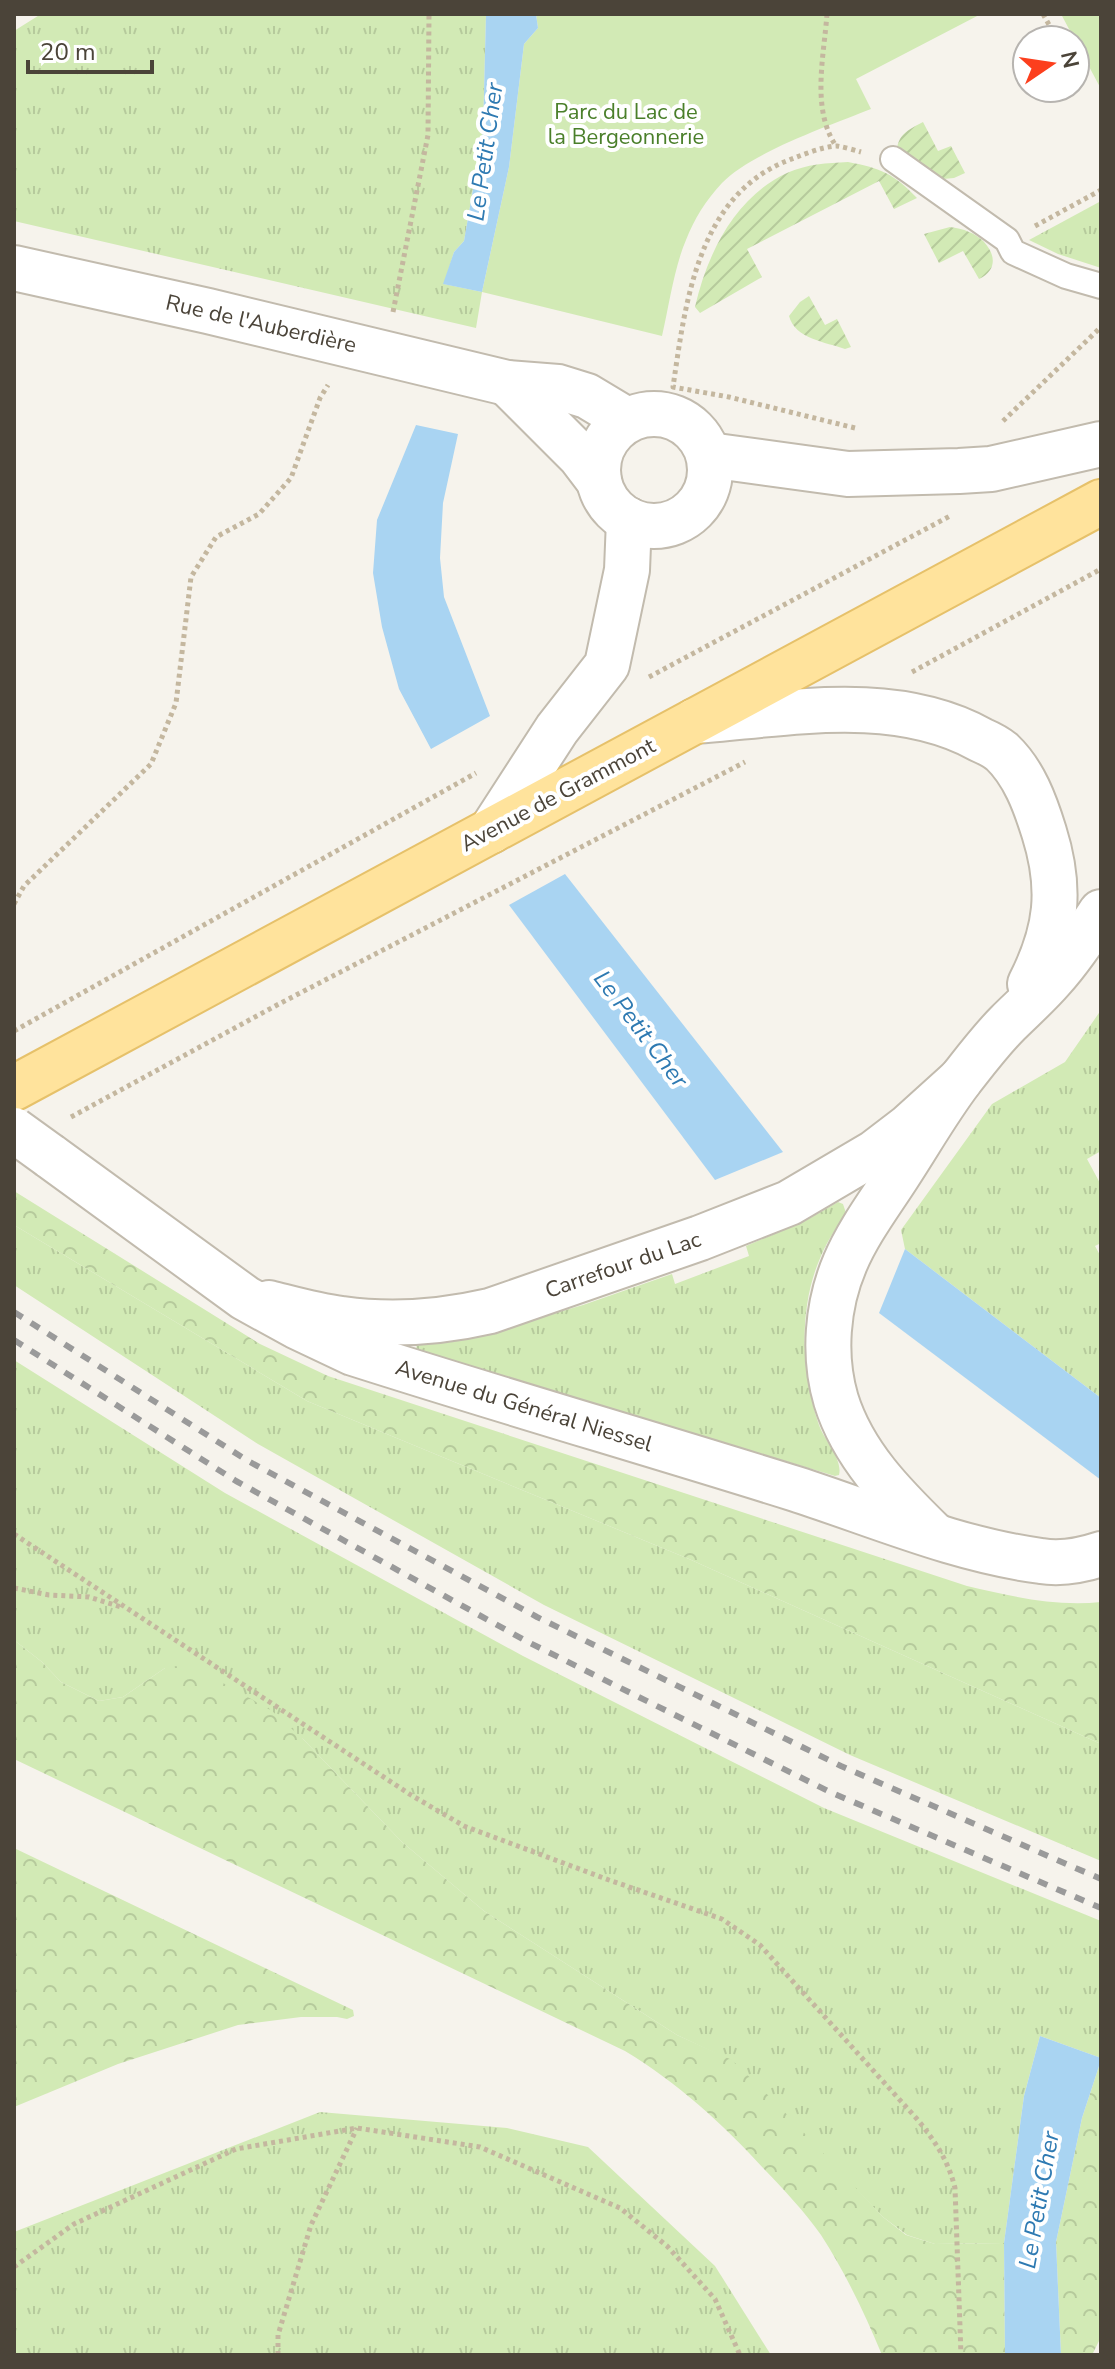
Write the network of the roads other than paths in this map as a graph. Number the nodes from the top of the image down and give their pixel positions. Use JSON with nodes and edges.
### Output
{"nodes":[{"id":1,"x":893,"y":159,"type":"dead end"},
{"id":2,"x":14,"y":268,"type":"edge"},
{"id":3,"x":1101,"y":286,"type":"edge"},
{"id":4,"x":507,"y":383,"type":"junction"},
{"id":5,"x":627,"y":420,"type":"junction"},
{"id":6,"x":1101,"y":444,"type":"edge"},
{"id":7,"x":709,"y":455,"type":"junction"},
{"id":8,"x":599,"y":481,"type":"junction"},
{"id":9,"x":1101,"y":502,"type":"edge"},
{"id":10,"x":629,"y":520,"type":"junction"},
{"id":11,"x":695,"y":721,"type":"junction"},
{"id":12,"x":491,"y":831,"type":"junction"},
{"id":13,"x":1101,"y":912,"type":"edge"},
{"id":14,"x":1007,"y":1024,"type":"junction"},
{"id":15,"x":960,"y":1080,"type":"junction"},
{"id":16,"x":14,"y":1088,"type":"edge"},
{"id":17,"x":14,"y":1130,"type":"edge"},
{"id":18,"x":245,"y":1298,"type":"junction"},
{"id":19,"x":934,"y":1535,"type":"junction"},
{"id":20,"x":1096,"y":1555,"type":"edge"}],
"edges":[{"from":1,"to":3,"type":"lane"},
{"from":2,"to":4,"type":"street","name":"Rue de l'Auberdière"},
{"from":4,"to":5,"type":"street","name":"Rue de l'Auberdière"},
{"from":4,"to":8,"type":"street"},
{"from":5,"to":7,"type":"street"},
{"from":5,"to":8,"type":"street"},
{"from":6,"to":7,"type":"street"},
{"from":7,"to":10,"type":"street"},
{"from":8,"to":10,"type":"street"},
{"from":9,"to":11,"type":"main road","name":"Avenue de Grammont"},
{"from":10,"to":12,"type":"street"},
{"from":11,"to":12,"type":"main road","name":"Avenue de Grammont"},
{"from":11,"to":14,"type":"street","name":"Carrefour du Lac"},
{"from":12,"to":16,"type":"main road","name":"Avenue de Grammont"},
{"from":13,"to":14,"type":"street","name":"Carrefour du Lac"},
{"from":14,"to":15,"type":"street","name":"Carrefour du Lac"},
{"from":15,"to":18,"type":"street","name":"Carrefour du Lac"},
{"from":15,"to":19,"type":"street","name":"Carrefour du Lac"},
{"from":17,"to":18,"type":"street","name":"Avenue du Général Niessel","bridge":true},
{"from":18,"to":19,"type":"street","name":"Avenue du Général Niessel"},
{"from":19,"to":20,"type":"street","name":"Avenue du Général Niessel"}]}
